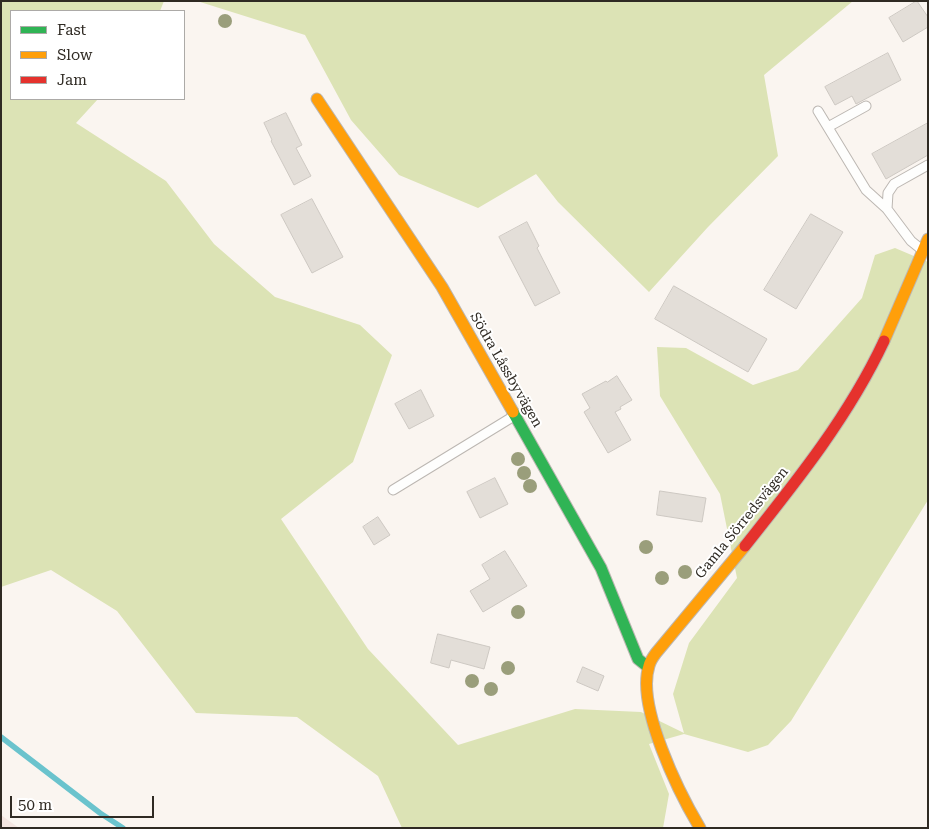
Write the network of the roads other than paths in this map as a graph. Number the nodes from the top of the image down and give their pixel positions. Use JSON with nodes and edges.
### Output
{"nodes":[{"id":1,"x":317,"y":99,"type":"dead end"},
{"id":2,"x":866,"y":106,"type":"dead end"},
{"id":3,"x":818,"y":111,"type":"dead end"},
{"id":4,"x":828,"y":127,"type":"junction"},
{"id":5,"x":928,"y":165,"type":"edge"},
{"id":6,"x":887,"y":209,"type":"junction"},
{"id":7,"x":928,"y":239,"type":"edge"},
{"id":8,"x":923,"y":251,"type":"junction"},
{"id":9,"x":515,"y":416,"type":"junction"},
{"id":10,"x":393,"y":490,"type":"dead end"},
{"id":11,"x":648,"y":667,"type":"junction"},
{"id":12,"x":700,"y":828,"type":"edge"}],
"edges":[{"from":1,"to":9,"type":"street","name":"Södra Låssbyvägen"},
{"from":2,"to":4,"type":"lane"},
{"from":3,"to":4,"type":"lane"},
{"from":4,"to":6,"type":"lane"},
{"from":5,"to":6,"type":"lane"},
{"from":6,"to":8,"type":"lane"},
{"from":7,"to":8,"type":"street","name":"Gamla Sörredsvägen"},
{"from":8,"to":11,"type":"street","name":"Gamla Sörredsvägen"},
{"from":9,"to":10,"type":"lane"},
{"from":9,"to":11,"type":"street","name":"Södra Låssbyvägen"},
{"from":11,"to":12,"type":"street"}]}
